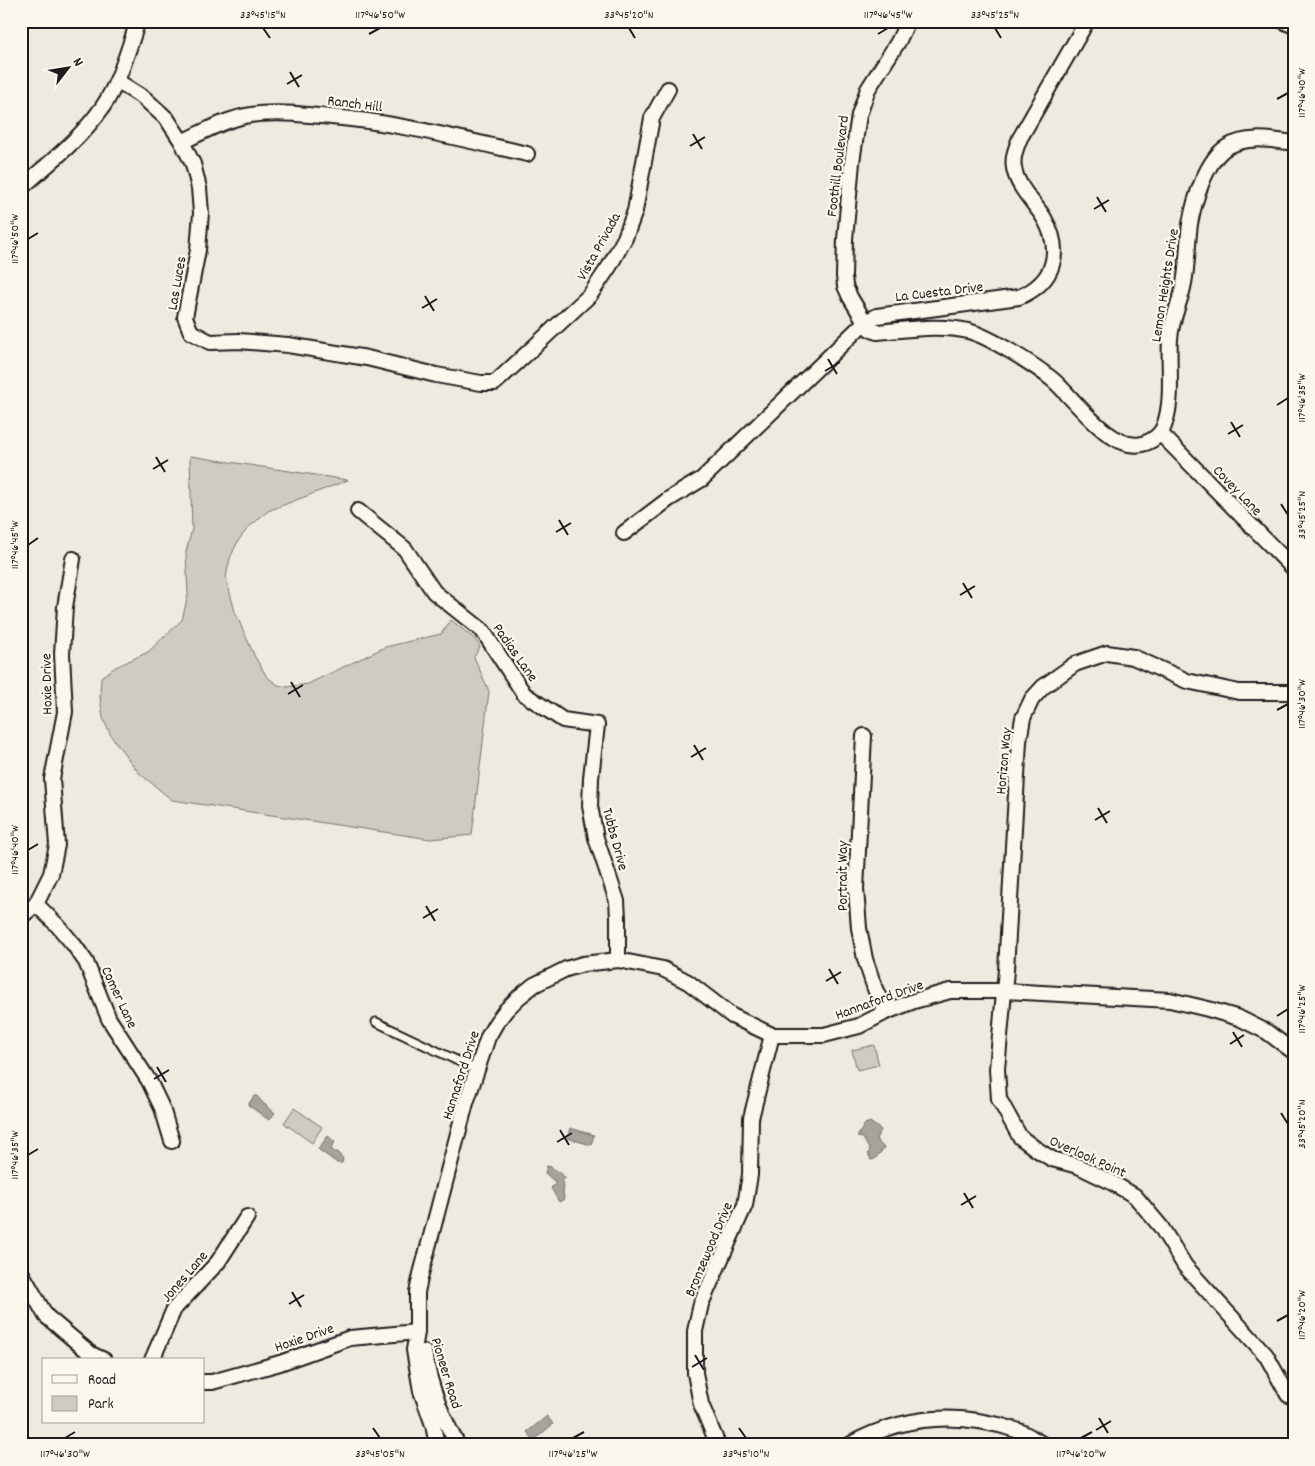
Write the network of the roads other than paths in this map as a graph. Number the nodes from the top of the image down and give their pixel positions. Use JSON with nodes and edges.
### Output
{"nodes":[{"id":1,"x":138,"y":21,"type":"edge"},
{"id":2,"x":908,"y":21,"type":"edge"},
{"id":3,"x":1087,"y":21,"type":"edge"},
{"id":4,"x":1283,"y":21,"type":"edge"},
{"id":5,"x":1294,"y":26,"type":"edge"},
{"id":6,"x":117,"y":80,"type":"junction"},
{"id":7,"x":668,"y":89,"type":"dead end"},
{"id":8,"x":182,"y":142,"type":"junction"},
{"id":9,"x":1294,"y":143,"type":"edge"},
{"id":10,"x":526,"y":154,"type":"dead end"},
{"id":11,"x":21,"y":188,"type":"edge"},
{"id":12,"x":865,"y":322,"type":"junction"},
{"id":13,"x":436,"y":375,"type":"joint"},
{"id":14,"x":1160,"y":433,"type":"junction"},
{"id":15,"x":358,"y":511,"type":"dead end"},
{"id":16,"x":624,"y":533,"type":"dead end"},
{"id":17,"x":73,"y":559,"type":"dead end"},
{"id":18,"x":1294,"y":569,"type":"edge"},
{"id":19,"x":1294,"y":692,"type":"edge"},
{"id":20,"x":598,"y":725,"type":"joint"},
{"id":21,"x":864,"y":736,"type":"dead end"},
{"id":22,"x":36,"y":904,"type":"junction"},
{"id":23,"x":21,"y":917,"type":"edge"},
{"id":24,"x":618,"y":960,"type":"junction"},
{"id":25,"x":1004,"y":991,"type":"junction"},
{"id":26,"x":886,"y":1012,"type":"junction"},
{"id":27,"x":376,"y":1022,"type":"dead end"},
{"id":28,"x":772,"y":1035,"type":"junction"},
{"id":29,"x":1294,"y":1052,"type":"edge"},
{"id":30,"x":477,"y":1070,"type":"junction"},
{"id":31,"x":172,"y":1141,"type":"dead end"},
{"id":32,"x":247,"y":1217,"type":"dead end"},
{"id":33,"x":21,"y":1272,"type":"edge"},
{"id":34,"x":417,"y":1332,"type":"junction"},
{"id":35,"x":100,"y":1358,"type":"edge"},
{"id":36,"x":153,"y":1358,"type":"edge"},
{"id":37,"x":205,"y":1382,"type":"edge"},
{"id":38,"x":1288,"y":1395,"type":"dead end"},
{"id":39,"x":437,"y":1445,"type":"edge"},
{"id":40,"x":458,"y":1445,"type":"edge"},
{"id":41,"x":718,"y":1445,"type":"edge"},
{"id":42,"x":849,"y":1445,"type":"edge"},
{"id":43,"x":1044,"y":1445,"type":"edge"}],
"edges":[{"from":1,"to":6,"type":"street"},
{"from":2,"to":12,"type":"street","name":"Foothill Boulevard"},
{"from":3,"to":12,"type":"street","name":"La Cuesta Drive"},
{"from":4,"to":5,"type":"street"},
{"from":6,"to":8,"type":"street","name":"Las Luces"},
{"from":6,"to":11,"type":"street"},
{"from":7,"to":13,"type":"street","name":"Vista Privada"},
{"from":8,"to":10,"type":"street","name":"Ranch Hill"},
{"from":8,"to":13,"type":"street","name":"Las Luces"},
{"from":9,"to":14,"type":"street","name":"Lemon Heights Drive"},
{"from":12,"to":14,"type":"street"},
{"from":12,"to":16,"type":"street","name":"La Cuesta Drive"},
{"from":14,"to":18,"type":"street","name":"Covey Lane"},
{"from":15,"to":20,"type":"street","name":"Padias Lane"},
{"from":17,"to":22,"type":"street","name":"Hoxie Drive"},
{"from":19,"to":25,"type":"street","name":"Horizon Way"},
{"from":20,"to":24,"type":"street","name":"Tubbs Drive"},
{"from":21,"to":26,"type":"street","name":"Portrait Way"},
{"from":22,"to":23,"type":"street","name":"Hoxie Drive"},
{"from":22,"to":31,"type":"street","name":"Comer Lane"},
{"from":24,"to":28,"type":"street","name":"Hannaford Drive"},
{"from":24,"to":30,"type":"street","name":"Hannaford Drive"},
{"from":25,"to":26,"type":"street","name":"Hannaford Drive"},
{"from":25,"to":29,"type":"street","name":"Hannaford Drive"},
{"from":25,"to":38,"type":"street","name":"Overlook Point"},
{"from":26,"to":28,"type":"street","name":"Hannaford Drive"},
{"from":27,"to":30,"type":"lane"},
{"from":28,"to":41,"type":"street","name":"Bronzewood Drive"},
{"from":30,"to":34,"type":"street","name":"Hannaford Drive"},
{"from":32,"to":36,"type":"street","name":"Jones Lane"},
{"from":33,"to":35,"type":"street"},
{"from":34,"to":37,"type":"street","name":"Hoxie Drive"},
{"from":34,"to":39,"type":"street","name":"Pioneer Road"},
{"from":34,"to":40,"type":"street","name":"Pioneer Road"},
{"from":42,"to":43,"type":"street"}]}
